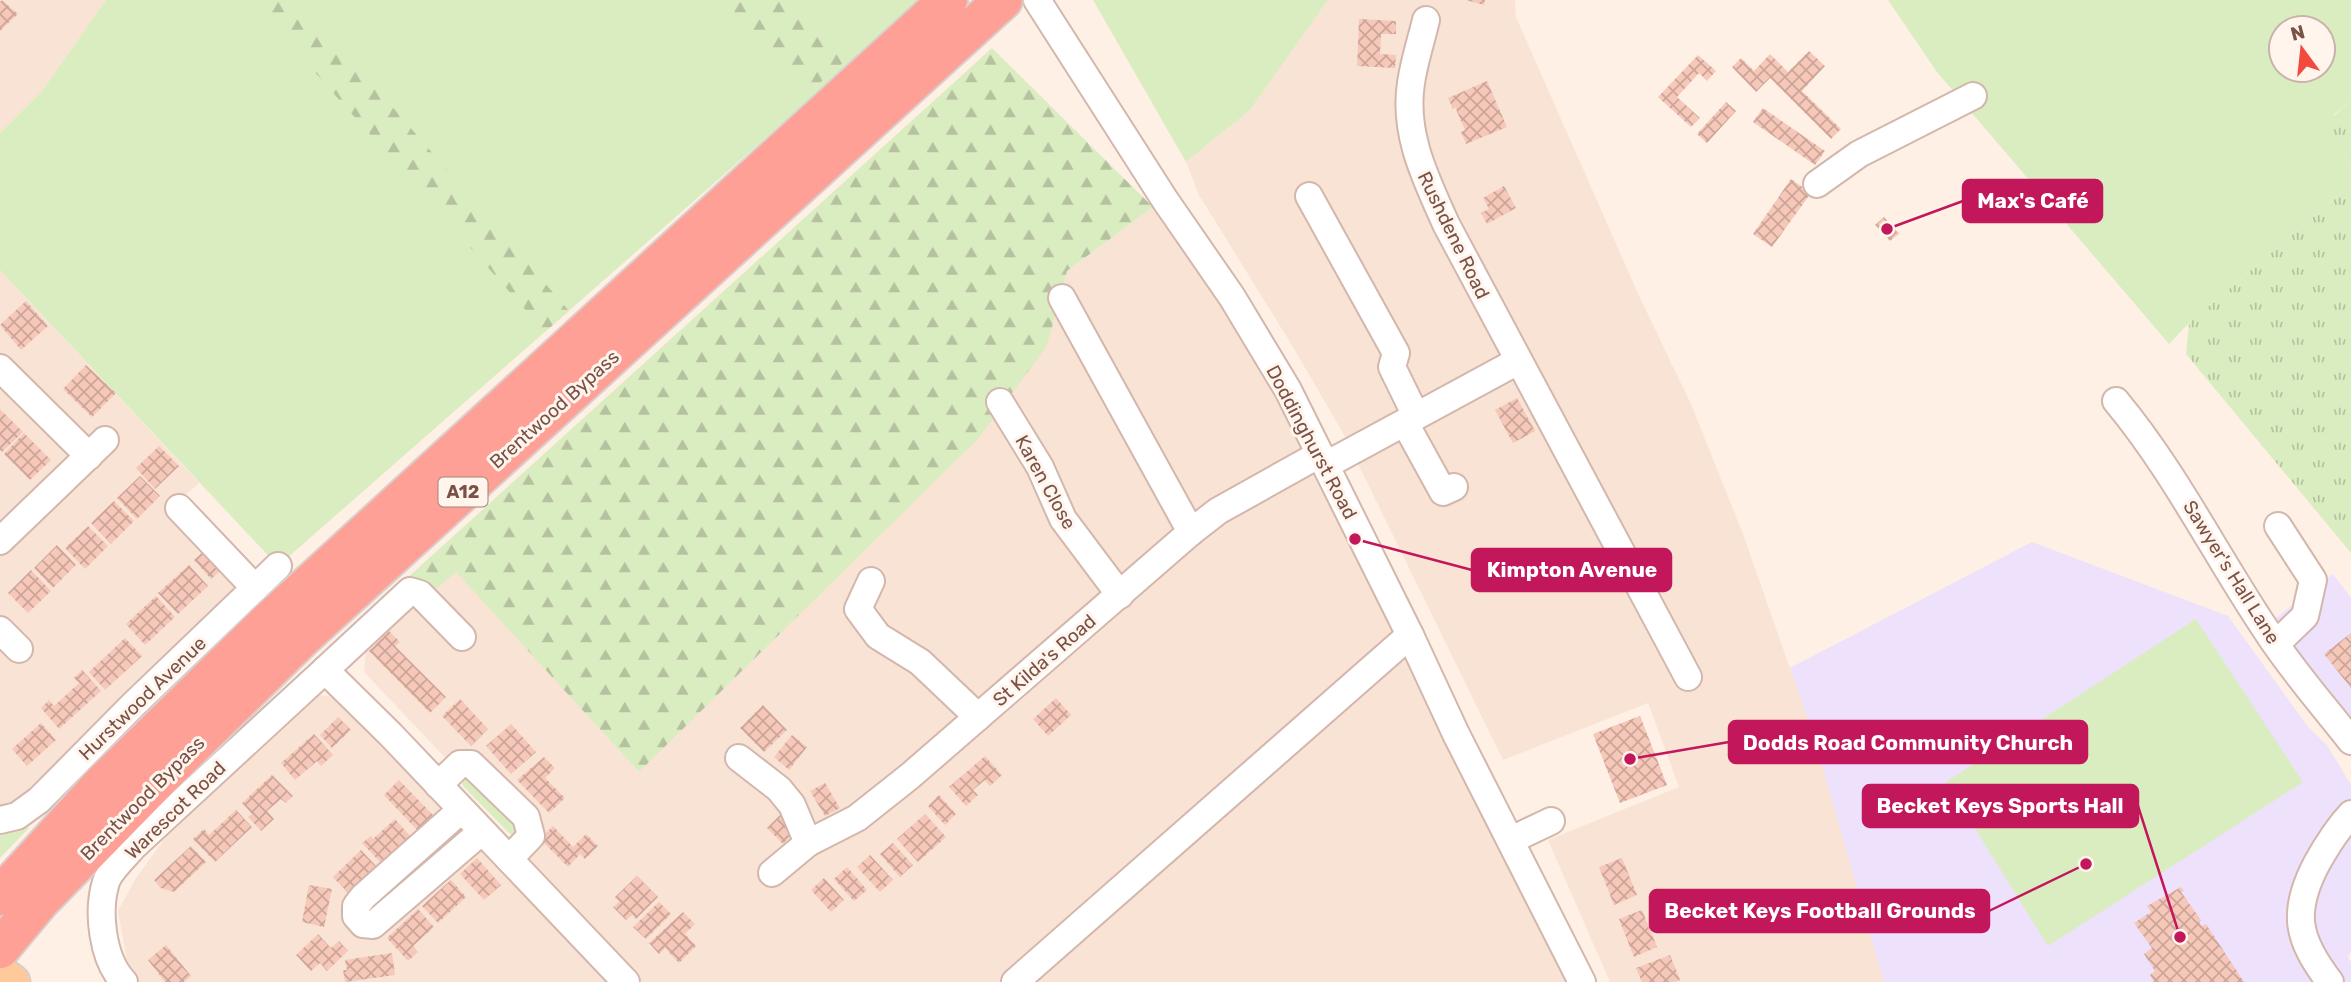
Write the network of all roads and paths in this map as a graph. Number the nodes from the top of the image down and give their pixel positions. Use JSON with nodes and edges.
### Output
{"nodes":[{"id":1,"x":948,"y":0,"type":"edge"},
{"id":2,"x":1003,"y":0,"type":"edge"},
{"id":3,"x":1037,"y":0,"type":"edge"},
{"id":4,"x":1426,"y":20,"type":"dead end"},
{"id":5,"x":933,"y":39,"type":"junction"},
{"id":6,"x":1973,"y":96,"type":"dead end"},
{"id":7,"x":1817,"y":184,"type":"dead end"},
{"id":8,"x":1308,"y":196,"type":"dead end"},
{"id":9,"x":1062,"y":298,"type":"dead end"},
{"id":10,"x":1518,"y":361,"type":"junction"},
{"id":11,"x":0,"y":369,"type":"edge"},
{"id":12,"x":2116,"y":401,"type":"dead end"},
{"id":13,"x":1000,"y":402,"type":"dead end"},
{"id":14,"x":1410,"y":419,"type":"junction"},
{"id":15,"x":1323,"y":460,"type":"junction"},
{"id":16,"x":1454,"y":486,"type":"dead end"},
{"id":17,"x":179,"y":508,"type":"dead end"},
{"id":18,"x":2278,"y":526,"type":"dead end"},
{"id":19,"x":1191,"y":532,"type":"junction"},
{"id":20,"x":0,"y":541,"type":"edge"},
{"id":21,"x":278,"y":566,"type":"dead end"},
{"id":22,"x":871,"y":581,"type":"dead end"},
{"id":23,"x":255,"y":588,"type":"junction"},
{"id":24,"x":1120,"y":595,"type":"junction"},
{"id":25,"x":0,"y":630,"type":"edge"},
{"id":26,"x":1410,"y":635,"type":"junction"},
{"id":27,"x":463,"y":637,"type":"dead end"},
{"id":28,"x":2276,"y":643,"type":"junction"},
{"id":29,"x":19,"y":649,"type":"dead end"},
{"id":30,"x":325,"y":670,"type":"junction"},
{"id":31,"x":1688,"y":677,"type":"dead end"},
{"id":32,"x":978,"y":717,"type":"junction"},
{"id":33,"x":2351,"y":741,"type":"edge"},
{"id":34,"x":739,"y":758,"type":"dead end"},
{"id":35,"x":438,"y":785,"type":"junction"},
{"id":36,"x":461,"y":810,"type":"junction"},
{"id":37,"x":2351,"y":814,"type":"edge"},
{"id":38,"x":0,"y":820,"type":"edge"},
{"id":39,"x":1551,"y":821,"type":"dead end"},
{"id":40,"x":481,"y":832,"type":"junction"},
{"id":41,"x":1511,"y":841,"type":"junction"},
{"id":42,"x":808,"y":843,"type":"junction"},
{"id":43,"x":509,"y":859,"type":"junction"},
{"id":44,"x":772,"y":873,"type":"dead end"},
{"id":45,"x":0,"y":896,"type":"edge"},
{"id":46,"x":0,"y":949,"type":"edge"},
{"id":47,"x":0,"y":972,"type":"edge"},
{"id":48,"x":2326,"y":976,"type":"edge"},
{"id":49,"x":13,"y":982,"type":"edge"},
{"id":50,"x":124,"y":982,"type":"edge"},
{"id":51,"x":626,"y":982,"type":"edge"},
{"id":52,"x":1015,"y":982,"type":"edge"},
{"id":53,"x":1582,"y":982,"type":"edge"}],
"edges":[{"from":1,"to":5,"type":"highway","name":"Brentwood Bypass","number":"A12"},
{"from":2,"to":5,"type":"highway","name":"Brentwood Bypass","number":"A12"},
{"from":3,"to":15,"type":"street","name":"Doddinghurst Road"},
{"from":4,"to":10,"type":"street","name":"Rushdene Road"},
{"from":5,"to":45,"type":"highway","name":"Brentwood Bypass","number":"A12"},
{"from":5,"to":46,"type":"highway","name":"Brentwood Bypass","number":"A12"},
{"from":6,"to":7,"type":"street"},
{"from":8,"to":14,"type":"street"},
{"from":9,"to":19,"type":"street"},
{"from":10,"to":14,"type":"street"},
{"from":10,"to":31,"type":"street","name":"Rushdene Road"},
{"from":11,"to":20,"type":"street"},
{"from":12,"to":28,"type":"street","name":"Sawyer's Hall Lane"},
{"from":13,"to":24,"type":"street","name":"Karen Close"},
{"from":14,"to":15,"type":"street"},
{"from":14,"to":16,"type":"street"},
{"from":15,"to":19,"type":"street","name":"St Kilda's Road"},
{"from":15,"to":26,"type":"street","name":"Doddinghurst Road"},
{"from":17,"to":23,"type":"street"},
{"from":18,"to":28,"type":"street"},
{"from":19,"to":24,"type":"street","name":"St Kilda's Road"},
{"from":21,"to":23,"type":"street","name":"Hurstwood Avenue"},
{"from":22,"to":32,"type":"street"},
{"from":23,"to":38,"type":"street","name":"Hurstwood Avenue"},
{"from":24,"to":32,"type":"street","name":"St Kilda's Road"},
{"from":25,"to":29,"type":"street"},
{"from":26,"to":41,"type":"street","name":"Doddinghurst Road"},
{"from":26,"to":52,"type":"street"},
{"from":27,"to":30,"type":"street","name":"Warescot Road"},
{"from":28,"to":33,"type":"street","name":"Sawyer's Hall Lane"},
{"from":30,"to":35,"type":"street"},
{"from":30,"to":50,"type":"street","name":"Warescot Road"},
{"from":32,"to":42,"type":"street","name":"St Kilda's Road"},
{"from":34,"to":42,"type":"street"},
{"from":35,"to":36,"type":"street"},
{"from":35,"to":43,"type":"street"},
{"from":36,"to":40,"type":"street"},
{"from":36,"to":40,"type":"street"},
{"from":37,"to":48,"type":"street"},
{"from":39,"to":41,"type":"street"},
{"from":40,"to":43,"type":"street"},
{"from":41,"to":53,"type":"street","name":"Doddinghurst Road"},
{"from":42,"to":44,"type":"street","name":"St Kilda's Road"},
{"from":43,"to":51,"type":"street"},
{"from":47,"to":49,"type":"main road"}]}
